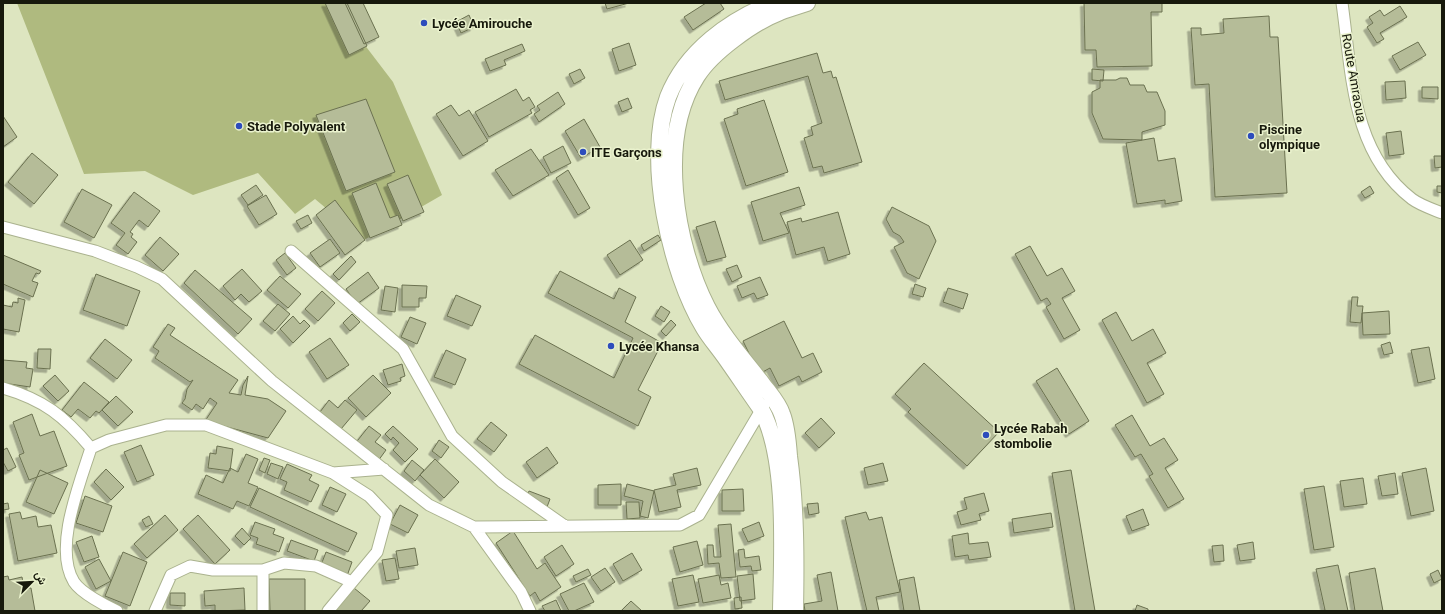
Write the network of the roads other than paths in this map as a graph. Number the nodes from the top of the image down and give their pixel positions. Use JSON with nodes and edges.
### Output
{"nodes":[{"id":1,"x":807,"y":3,"type":"edge"},
{"id":2,"x":1342,"y":3,"type":"edge"},
{"id":3,"x":771,"y":7,"type":"edge"},
{"id":4,"x":1442,"y":213,"type":"edge"},
{"id":5,"x":3,"y":227,"type":"edge"},
{"id":6,"x":291,"y":251,"type":"dead end"},
{"id":7,"x":3,"y":388,"type":"edge"},
{"id":8,"x":772,"y":396,"type":"junction"},
{"id":9,"x":761,"y":410,"type":"junction"},
{"id":10,"x":91,"y":448,"type":"junction"},
{"id":11,"x":384,"y":470,"type":"junction"},
{"id":12,"x":333,"y":473,"type":"junction"},
{"id":13,"x":566,"y":526,"type":"junction"},
{"id":14,"x":474,"y":527,"type":"junction"},
{"id":15,"x":263,"y":570,"type":"junction"},
{"id":16,"x":352,"y":582,"type":"junction"},
{"id":17,"x":117,"y":611,"type":"edge"},
{"id":18,"x":155,"y":611,"type":"edge"},
{"id":19,"x":263,"y":611,"type":"edge"},
{"id":20,"x":328,"y":611,"type":"edge"},
{"id":21,"x":530,"y":611,"type":"edge"},
{"id":22,"x":782,"y":611,"type":"edge"},
{"id":23,"x":795,"y":611,"type":"edge"}],
"edges":[{"from":1,"to":3,"type":"main road"},
{"from":2,"to":4,"type":"street","name":"Route Amraoua"},
{"from":3,"to":8,"type":"main road"},
{"from":3,"to":9,"type":"main road"},
{"from":5,"to":11,"type":"street"},
{"from":6,"to":13,"type":"street"},
{"from":7,"to":10,"type":"street"},
{"from":8,"to":9,"type":"street"},
{"from":8,"to":23,"type":"main road"},
{"from":9,"to":13,"type":"street"},
{"from":9,"to":22,"type":"main road"},
{"from":10,"to":12,"type":"street"},
{"from":10,"to":17,"type":"street"},
{"from":11,"to":12,"type":"street"},
{"from":11,"to":14,"type":"street"},
{"from":12,"to":16,"type":"street"},
{"from":13,"to":14,"type":"street"},
{"from":14,"to":21,"type":"street"},
{"from":15,"to":16,"type":"street"},
{"from":15,"to":18,"type":"street"},
{"from":15,"to":19,"type":"street"},
{"from":16,"to":20,"type":"street"}]}
